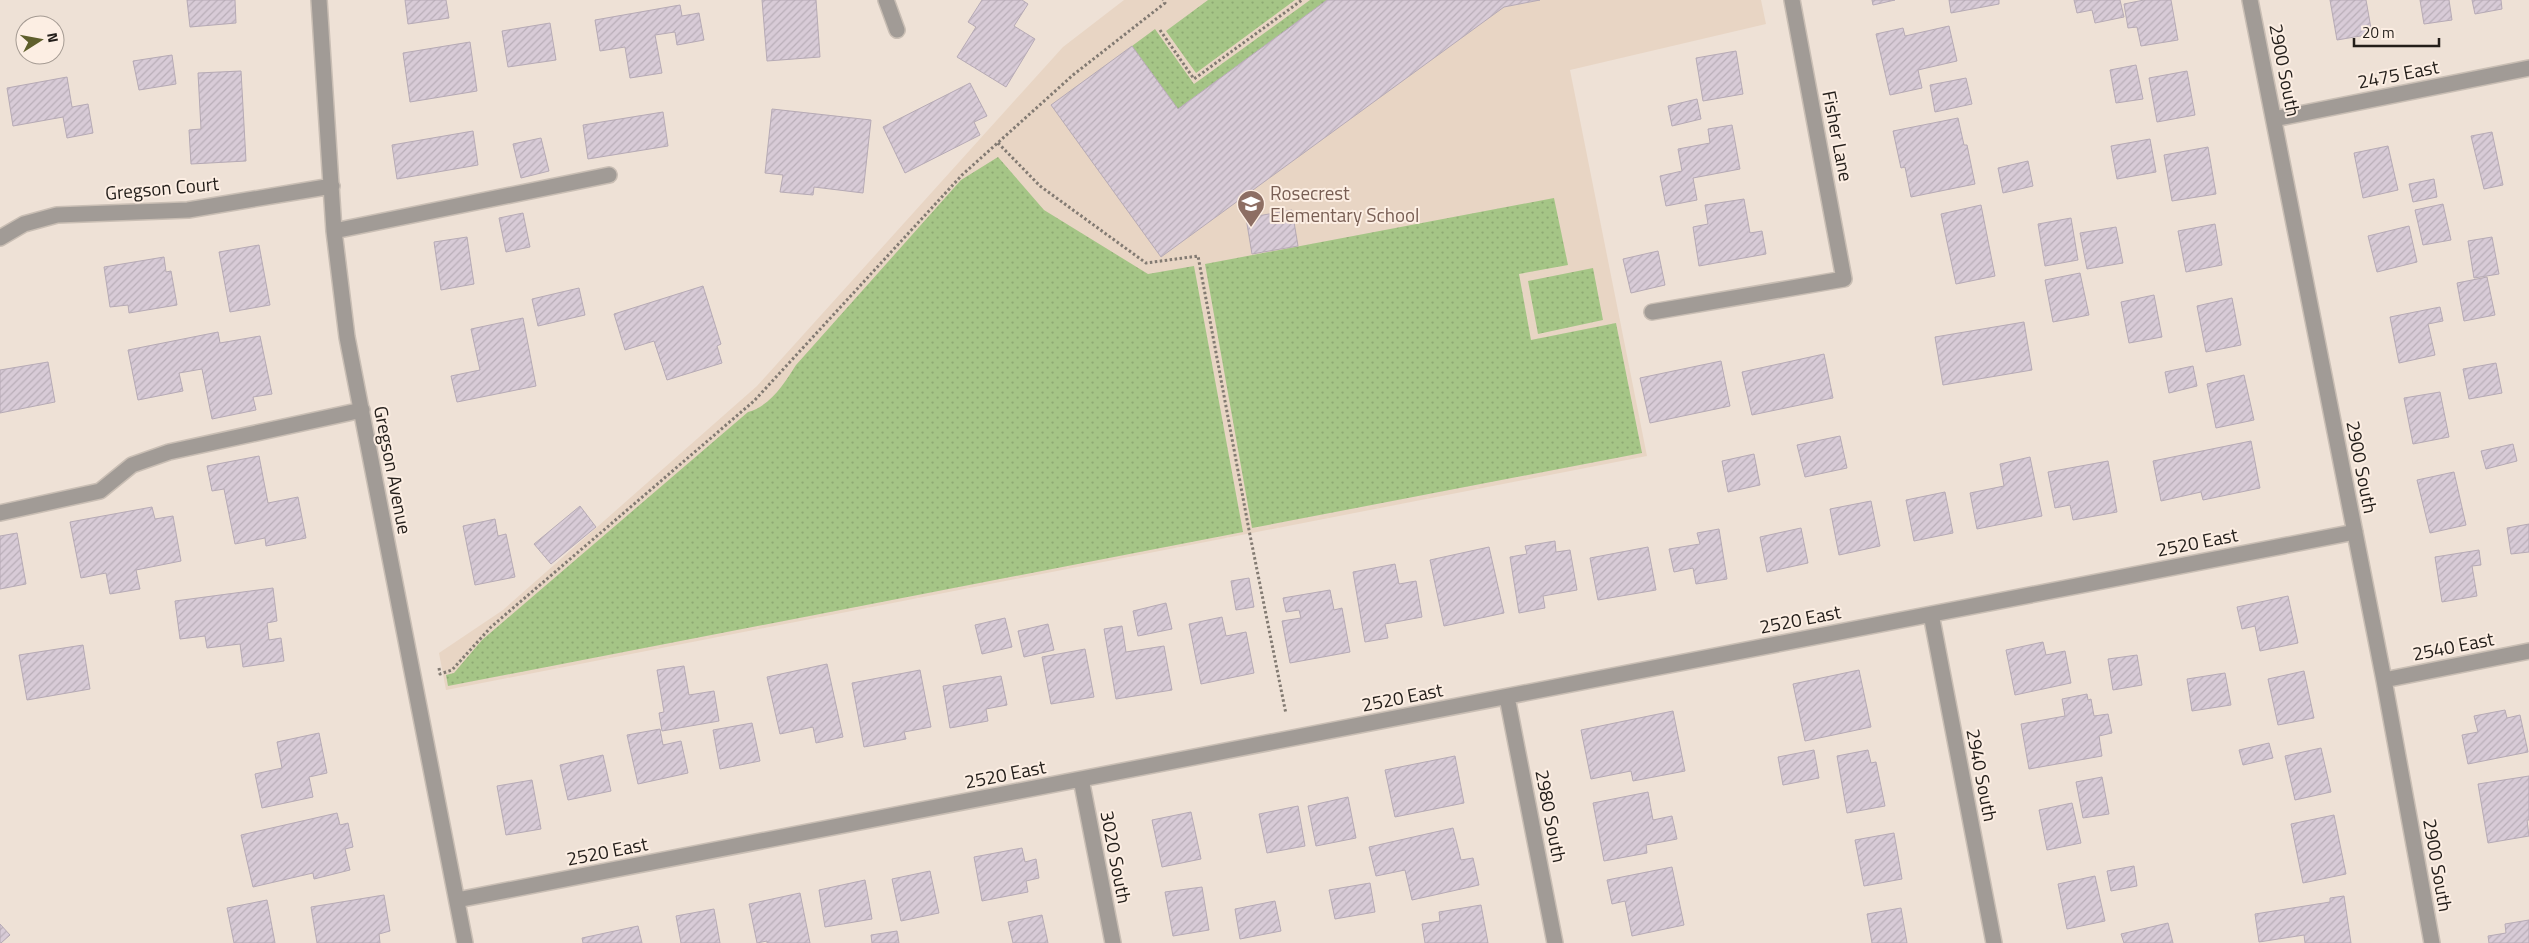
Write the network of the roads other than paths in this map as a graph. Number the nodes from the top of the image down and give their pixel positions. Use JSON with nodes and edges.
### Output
{"nodes":[{"id":1,"x":318,"y":0,"type":"edge"},
{"id":2,"x":886,"y":0,"type":"edge"},
{"id":3,"x":1792,"y":0,"type":"edge"},
{"id":4,"x":2250,"y":0,"type":"edge"},
{"id":5,"x":897,"y":30,"type":"dead end"},
{"id":6,"x":2529,"y":68,"type":"edge"},
{"id":7,"x":2274,"y":119,"type":"junction"},
{"id":8,"x":609,"y":175,"type":"dead end"},
{"id":9,"x":332,"y":186,"type":"junction"},
{"id":10,"x":334,"y":231,"type":"junction"},
{"id":11,"x":0,"y":238,"type":"edge"},
{"id":12,"x":1652,"y":312,"type":"dead end"},
{"id":13,"x":362,"y":410,"type":"junction"},
{"id":14,"x":0,"y":513,"type":"edge"},
{"id":15,"x":2354,"y":532,"type":"junction"},
{"id":16,"x":1931,"y":614,"type":"junction"},
{"id":17,"x":2529,"y":651,"type":"edge"},
{"id":18,"x":2384,"y":680,"type":"junction"},
{"id":19,"x":1507,"y":697,"type":"junction"},
{"id":20,"x":1081,"y":779,"type":"junction"},
{"id":21,"x":457,"y":900,"type":"junction"},
{"id":22,"x":465,"y":943,"type":"edge"},
{"id":23,"x":1113,"y":943,"type":"edge"},
{"id":24,"x":1555,"y":943,"type":"edge"},
{"id":25,"x":1994,"y":943,"type":"edge"},
{"id":26,"x":2432,"y":943,"type":"edge"}],
"edges":[{"from":1,"to":9,"type":"street","name":"Gregson Avenue"},
{"from":2,"to":5,"type":"street"},
{"from":3,"to":12,"type":"street","name":"Fisher Lane"},
{"from":4,"to":7,"type":"street","name":"2900 South"},
{"from":6,"to":7,"type":"street","name":"2475 East"},
{"from":7,"to":15,"type":"street","name":"2900 South"},
{"from":8,"to":10,"type":"street"},
{"from":9,"to":10,"type":"street","name":"Gregson Avenue"},
{"from":9,"to":11,"type":"street","name":"Gregson Court"},
{"from":10,"to":13,"type":"street","name":"Gregson Avenue"},
{"from":13,"to":14,"type":"street"},
{"from":13,"to":21,"type":"street","name":"Gregson Avenue"},
{"from":15,"to":16,"type":"street","name":"2520 East"},
{"from":15,"to":18,"type":"street","name":"2900 South"},
{"from":16,"to":19,"type":"street","name":"2520 East"},
{"from":16,"to":25,"type":"street","name":"2940 South"},
{"from":17,"to":18,"type":"street","name":"2540 East"},
{"from":18,"to":26,"type":"street","name":"2900 South"},
{"from":19,"to":20,"type":"street","name":"2520 East"},
{"from":19,"to":24,"type":"street","name":"2980 South"},
{"from":20,"to":21,"type":"street","name":"2520 East"},
{"from":20,"to":23,"type":"street","name":"3020 South"},
{"from":21,"to":22,"type":"street","name":"Gregson Avenue"}]}
